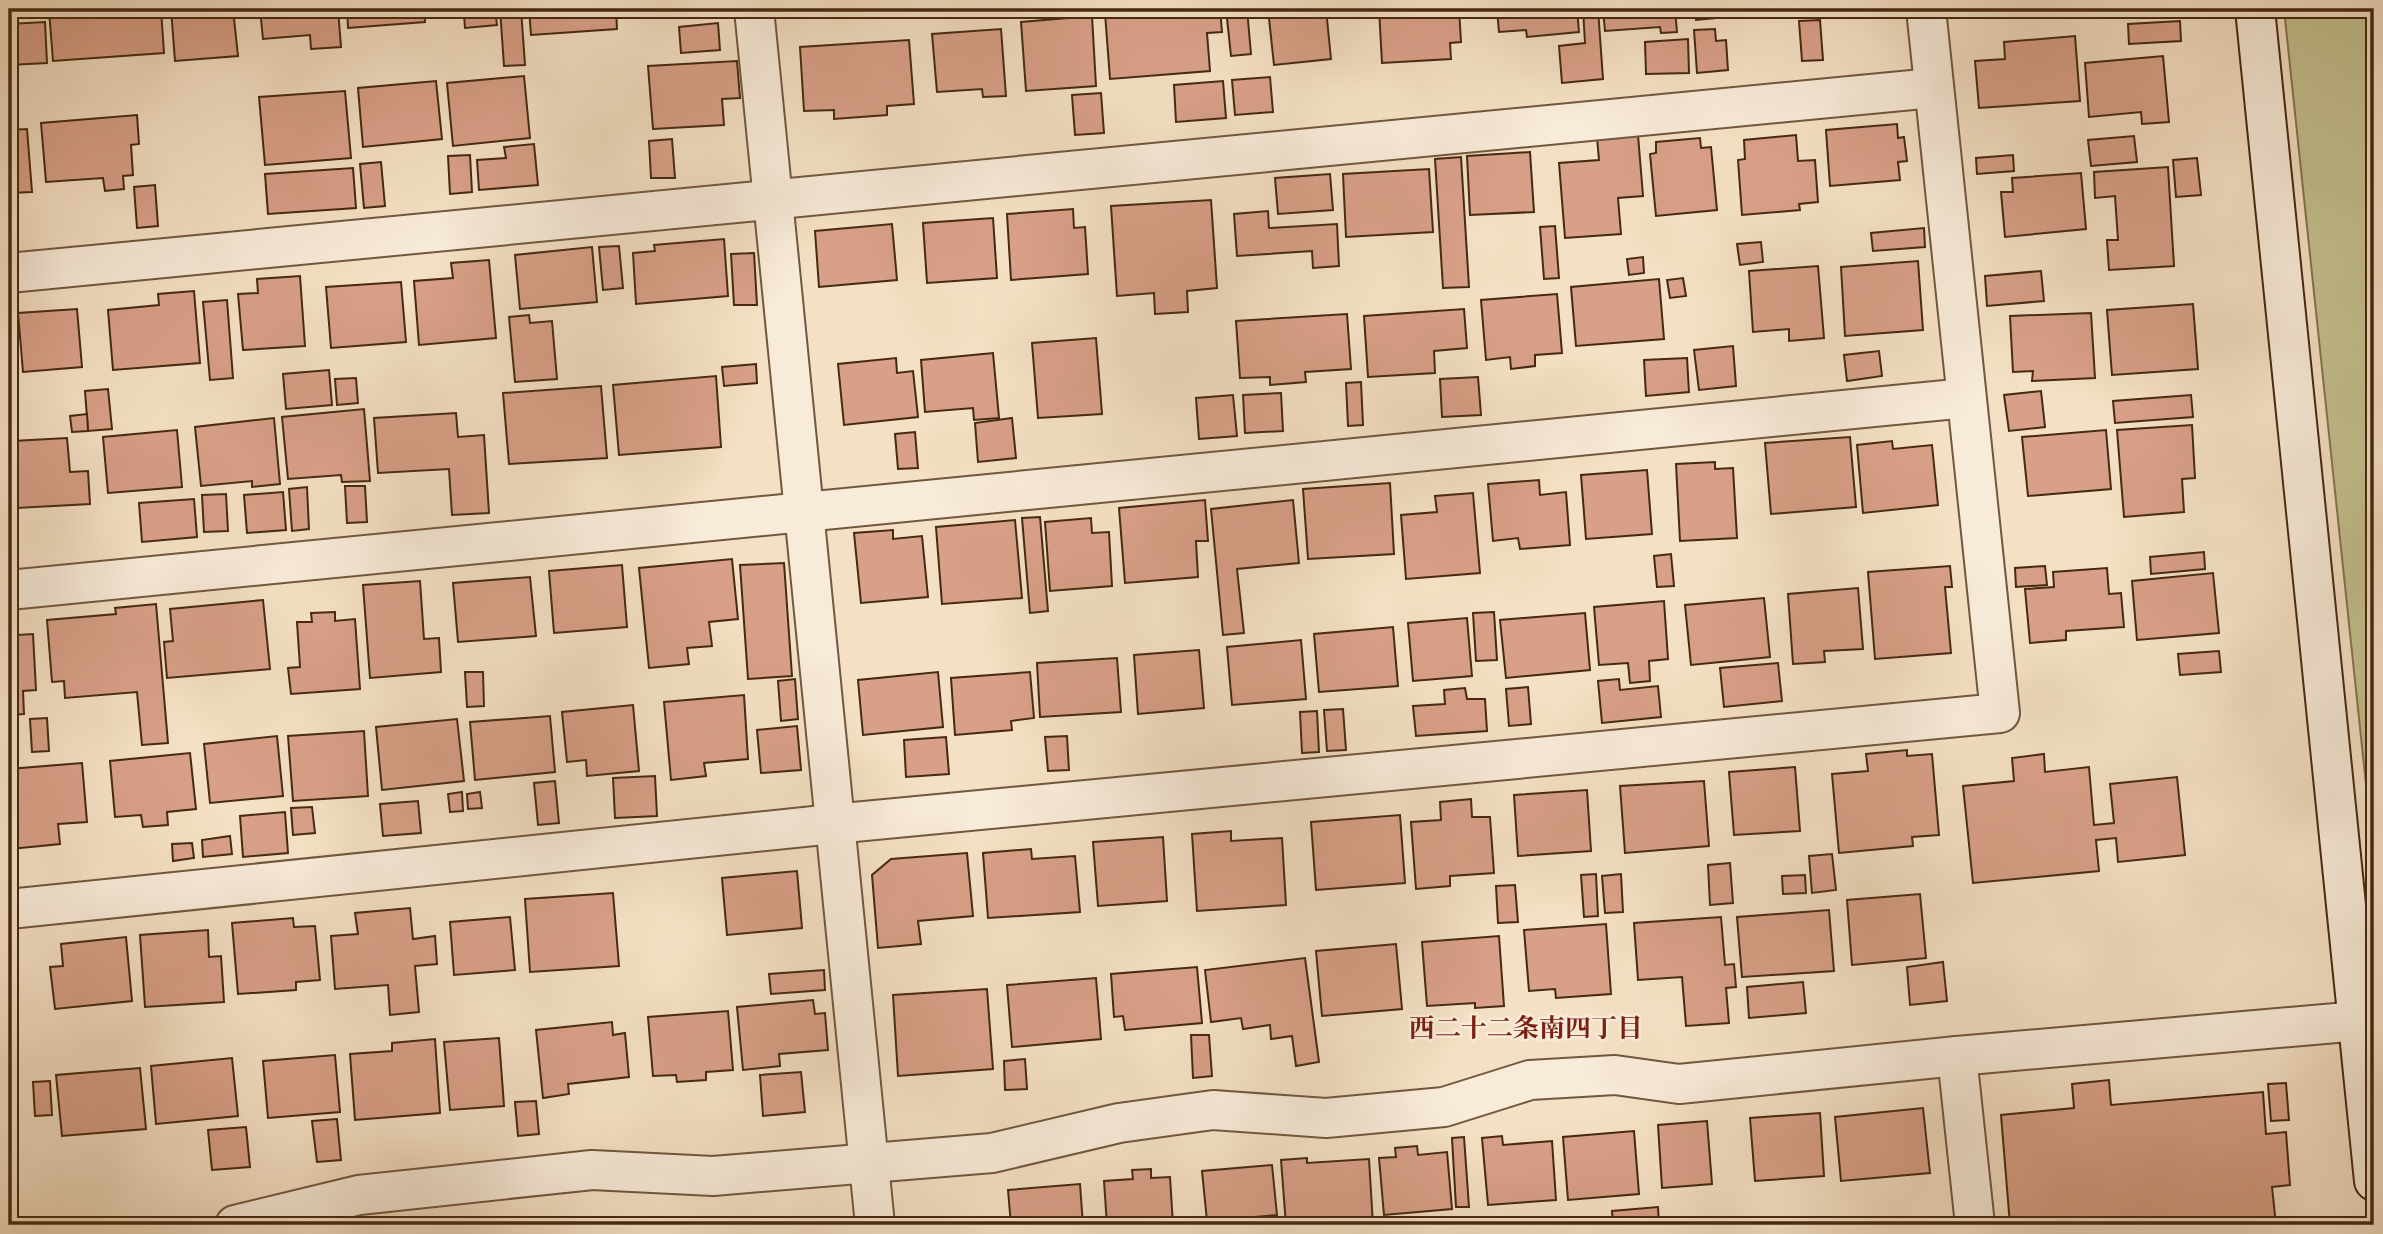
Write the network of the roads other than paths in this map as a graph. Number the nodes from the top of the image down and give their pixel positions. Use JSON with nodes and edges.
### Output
{"nodes":[{"id":1,"x":754,"y":9,"type":"edge"},
{"id":2,"x":1926,"y":9,"type":"edge"},
{"id":3,"x":2255,"y":9,"type":"edge"},
{"id":4,"x":1933,"y":88,"type":"junction"},
{"id":5,"x":774,"y":199,"type":"junction"},
{"id":6,"x":9,"y":273,"type":"edge"},
{"id":7,"x":1966,"y":398,"type":"junction"},
{"id":8,"x":805,"y":513,"type":"junction"},
{"id":9,"x":9,"y":590,"type":"edge"},
{"id":10,"x":833,"y":824,"type":"junction"},
{"id":11,"x":9,"y":909,"type":"edge"},
{"id":12,"x":2359,"y":1021,"type":"junction"},
{"id":13,"x":1957,"y":1056,"type":"junction"},
{"id":14,"x":869,"y":1166,"type":"junction"},
{"id":15,"x":2374,"y":1181,"type":"edge"},
{"id":16,"x":235,"y":1225,"type":"edge"},
{"id":17,"x":875,"y":1225,"type":"edge"},
{"id":18,"x":1975,"y":1225,"type":"edge"}],
"edges":[{"from":1,"to":5,"type":"street"},
{"from":2,"to":4,"type":"street"},
{"from":3,"to":12,"type":"street"},
{"from":4,"to":5,"type":"street"},
{"from":4,"to":7,"type":"street"},
{"from":5,"to":6,"type":"street"},
{"from":5,"to":8,"type":"street"},
{"from":7,"to":8,"type":"street"},
{"from":7,"to":10,"type":"street"},
{"from":8,"to":9,"type":"street"},
{"from":8,"to":10,"type":"street"},
{"from":10,"to":11,"type":"street"},
{"from":10,"to":14,"type":"street"},
{"from":12,"to":13,"type":"street"},
{"from":12,"to":15,"type":"street"},
{"from":13,"to":14,"type":"street"},
{"from":13,"to":18,"type":"street"},
{"from":14,"to":16,"type":"street"},
{"from":14,"to":17,"type":"street"}]}
